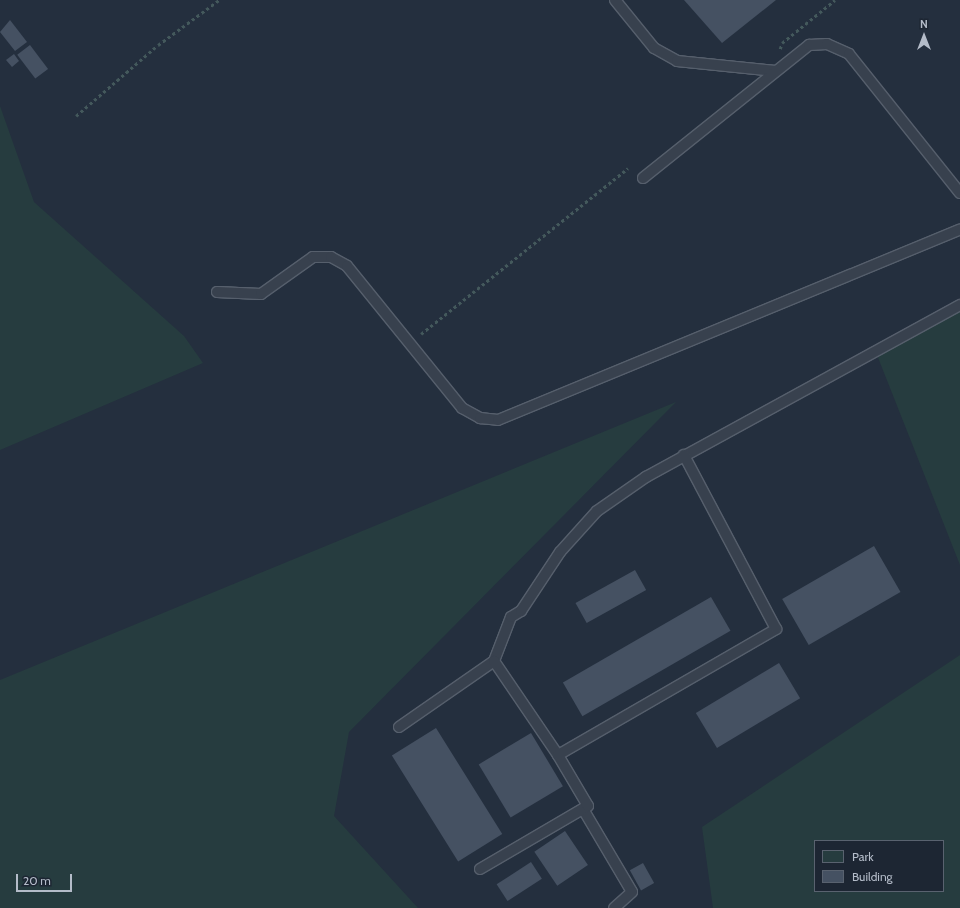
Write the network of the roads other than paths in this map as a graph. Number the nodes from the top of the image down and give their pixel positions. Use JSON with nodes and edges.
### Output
{"nodes":[{"id":1,"x":614,"y":0,"type":"edge"},
{"id":2,"x":775,"y":71,"type":"junction"},
{"id":3,"x":643,"y":178,"type":"dead end"},
{"id":4,"x":960,"y":193,"type":"edge"},
{"id":5,"x":960,"y":230,"type":"edge"},
{"id":6,"x":217,"y":292,"type":"dead end"},
{"id":7,"x":960,"y":304,"type":"edge"},
{"id":8,"x":684,"y":455,"type":"junction"},
{"id":9,"x":494,"y":661,"type":"junction"},
{"id":10,"x":399,"y":727,"type":"dead end"},
{"id":11,"x":558,"y":755,"type":"junction"},
{"id":12,"x":583,"y":809,"type":"junction"},
{"id":13,"x":480,"y":870,"type":"dead end"},
{"id":14,"x":614,"y":908,"type":"edge"}],
"edges":[{"from":1,"to":2,"type":"lane"},
{"from":2,"to":3,"type":"lane"},
{"from":2,"to":4,"type":"lane"},
{"from":5,"to":6,"type":"lane"},
{"from":7,"to":8,"type":"lane"},
{"from":8,"to":9,"type":"lane"},
{"from":8,"to":11,"type":"lane"},
{"from":9,"to":10,"type":"lane"},
{"from":9,"to":11,"type":"lane"},
{"from":11,"to":12,"type":"lane"},
{"from":12,"to":13,"type":"lane"},
{"from":12,"to":14,"type":"lane"}]}
